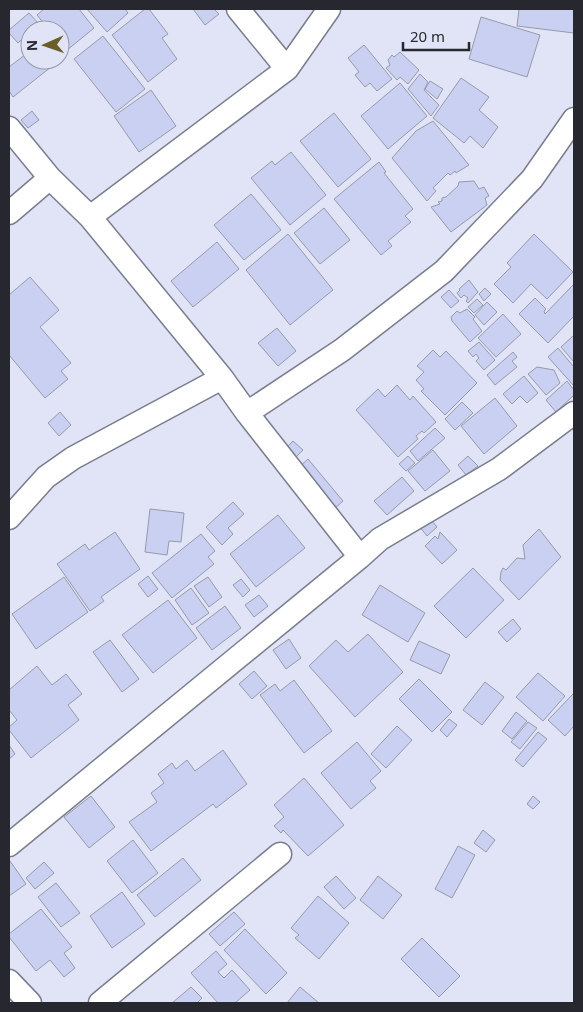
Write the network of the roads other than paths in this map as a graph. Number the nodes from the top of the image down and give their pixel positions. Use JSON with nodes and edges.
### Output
{"nodes":[{"id":1,"x":238,"y":9,"type":"edge"},
{"id":2,"x":329,"y":9,"type":"edge"},
{"id":3,"x":287,"y":69,"type":"junction"},
{"id":4,"x":574,"y":119,"type":"edge"},
{"id":5,"x":9,"y":128,"type":"edge"},
{"id":6,"x":50,"y":178,"type":"junction"},
{"id":7,"x":9,"y":212,"type":"edge"},
{"id":8,"x":90,"y":217,"type":"junction"},
{"id":9,"x":222,"y":378,"type":"junction"},
{"id":10,"x":247,"y":413,"type":"junction"},
{"id":11,"x":574,"y":413,"type":"edge"},
{"id":12,"x":9,"y":518,"type":"edge"},
{"id":13,"x":360,"y":557,"type":"junction"},
{"id":14,"x":9,"y":845,"type":"edge"},
{"id":15,"x":280,"y":854,"type":"dead end"},
{"id":16,"x":9,"y":982,"type":"edge"},
{"id":17,"x":30,"y":1003,"type":"edge"},
{"id":18,"x":100,"y":1003,"type":"edge"}],
"edges":[{"from":1,"to":3,"type":"street"},
{"from":2,"to":3,"type":"street"},
{"from":3,"to":8,"type":"street"},
{"from":4,"to":10,"type":"street"},
{"from":5,"to":6,"type":"street"},
{"from":6,"to":7,"type":"street"},
{"from":6,"to":8,"type":"street"},
{"from":8,"to":9,"type":"street"},
{"from":9,"to":10,"type":"street"},
{"from":9,"to":12,"type":"street"},
{"from":10,"to":13,"type":"street"},
{"from":11,"to":13,"type":"street"},
{"from":13,"to":14,"type":"street"},
{"from":15,"to":18,"type":"street"},
{"from":16,"to":17,"type":"street"}]}
